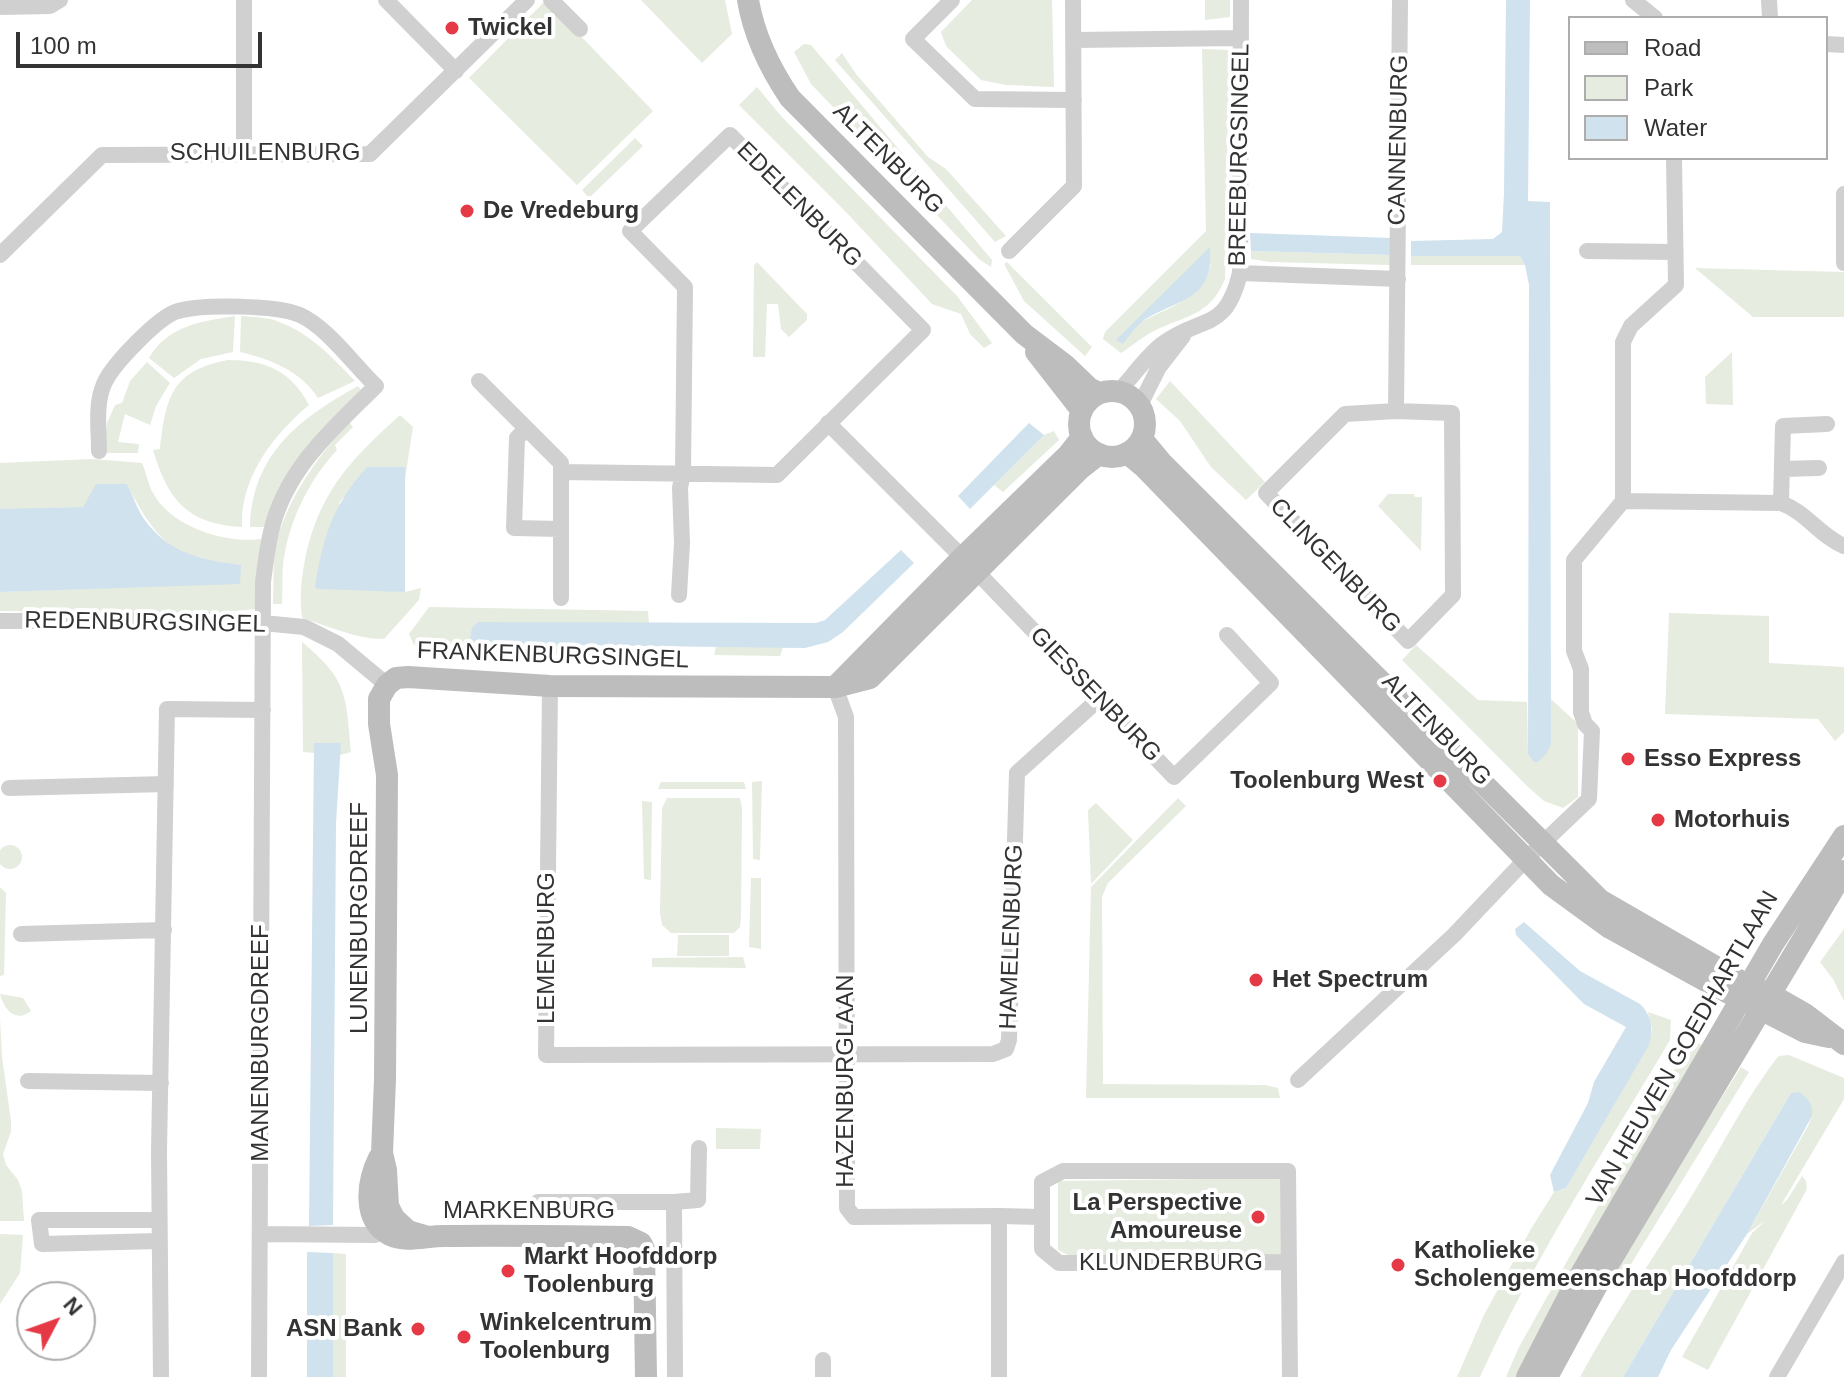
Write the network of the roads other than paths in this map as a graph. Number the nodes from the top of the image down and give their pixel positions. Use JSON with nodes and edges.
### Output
{"nodes":[{"id":1,"x":60,"y":0,"type":"edge"},
{"id":2,"x":244,"y":0,"type":"edge"},
{"id":3,"x":386,"y":0,"type":"edge"},
{"id":4,"x":527,"y":0,"type":"edge"},
{"id":5,"x":551,"y":0,"type":"edge"},
{"id":6,"x":748,"y":0,"type":"edge"},
{"id":7,"x":952,"y":0,"type":"edge"},
{"id":8,"x":1073,"y":0,"type":"edge"},
{"id":9,"x":1241,"y":0,"type":"edge"},
{"id":10,"x":1400,"y":0,"type":"edge"},
{"id":11,"x":1633,"y":0,"type":"edge"},
{"id":12,"x":0,"y":7,"type":"edge"},
{"id":13,"x":1653,"y":16,"type":"edge"},
{"id":14,"x":580,"y":29,"type":"dead end"},
{"id":15,"x":1241,"y":38,"type":"junction"},
{"id":16,"x":1073,"y":40,"type":"junction"},
{"id":17,"x":456,"y":71,"type":"junction"},
{"id":18,"x":1074,"y":100,"type":"junction"},
{"id":19,"x":241,"y":154,"type":"junction"},
{"id":20,"x":1674,"y":160,"type":"edge"},
{"id":21,"x":1844,"y":194,"type":"edge"},
{"id":22,"x":1009,"y":251,"type":"dead end"},
{"id":23,"x":1587,"y":251,"type":"dead end"},
{"id":24,"x":1675,"y":252,"type":"junction"},
{"id":25,"x":0,"y":255,"type":"edge"},
{"id":26,"x":1844,"y":263,"type":"edge"},
{"id":27,"x":1240,"y":273,"type":"junction"},
{"id":28,"x":1398,"y":279,"type":"junction"},
{"id":29,"x":1186,"y":331,"type":"junction"},
{"id":30,"x":1024,"y":334,"type":"junction"},
{"id":31,"x":479,"y":381,"type":"dead end"},
{"id":32,"x":1109,"y":392,"type":"junction"},
{"id":33,"x":1140,"y":405,"type":"junction"},
{"id":34,"x":1082,"y":411,"type":"junction"},
{"id":35,"x":1396,"y":411,"type":"junction"},
{"id":36,"x":828,"y":423,"type":"junction"},
{"id":37,"x":1827,"y":424,"type":"dead end"},
{"id":38,"x":526,"y":429,"type":"junction"},
{"id":39,"x":1082,"y":437,"type":"junction"},
{"id":40,"x":1134,"y":446,"type":"junction"},
{"id":41,"x":99,"y":451,"type":"dead end"},
{"id":42,"x":1099,"y":454,"type":"junction"},
{"id":43,"x":1819,"y":468,"type":"dead end"},
{"id":44,"x":1782,"y":469,"type":"junction"},
{"id":45,"x":562,"y":472,"type":"junction"},
{"id":46,"x":683,"y":472,"type":"junction"},
{"id":47,"x":1623,"y":501,"type":"junction"},
{"id":48,"x":1781,"y":503,"type":"junction"},
{"id":49,"x":561,"y":529,"type":"junction"},
{"id":50,"x":1844,"y":546,"type":"edge"},
{"id":51,"x":970,"y":565,"type":"junction"},
{"id":52,"x":679,"y":595,"type":"dead end"},
{"id":53,"x":561,"y":598,"type":"dead end"},
{"id":54,"x":0,"y":621,"type":"edge"},
{"id":55,"x":264,"y":622,"type":"junction"},
{"id":56,"x":291,"y":626,"type":"joint"},
{"id":57,"x":1227,"y":635,"type":"dead end"},
{"id":58,"x":387,"y":685,"type":"junction"},
{"id":59,"x":550,"y":686,"type":"junction"},
{"id":60,"x":835,"y":687,"type":"junction"},
{"id":61,"x":1099,"y":699,"type":"junction"},
{"id":62,"x":263,"y":710,"type":"junction"},
{"id":63,"x":166,"y":784,"type":"junction"},
{"id":64,"x":9,"y":788,"type":"dead end"},
{"id":65,"x":1844,"y":836,"type":"edge"},
{"id":66,"x":1534,"y":851,"type":"junction"},
{"id":67,"x":1844,"y":871,"type":"edge"},
{"id":68,"x":164,"y":930,"type":"junction"},
{"id":69,"x":21,"y":934,"type":"dead end"},
{"id":70,"x":1755,"y":997,"type":"junction"},
{"id":71,"x":1839,"y":1042,"type":"edge"},
{"id":72,"x":846,"y":1053,"type":"junction"},
{"id":73,"x":1298,"y":1080,"type":"dead end"},
{"id":74,"x":28,"y":1081,"type":"dead end"},
{"id":75,"x":161,"y":1083,"type":"junction"},
{"id":76,"x":699,"y":1148,"type":"dead end"},
{"id":77,"x":538,"y":1202,"type":"dead end"},
{"id":78,"x":674,"y":1202,"type":"junction"},
{"id":79,"x":999,"y":1216,"type":"junction"},
{"id":80,"x":1041,"y":1217,"type":"junction"},
{"id":81,"x":159,"y":1220,"type":"junction"},
{"id":82,"x":384,"y":1228,"type":"junction"},
{"id":83,"x":260,"y":1234,"type":"junction"},
{"id":84,"x":159,"y":1241,"type":"junction"},
{"id":85,"x":1289,"y":1262,"type":"junction"},
{"id":86,"x":1843,"y":1267,"type":"edge"},
{"id":87,"x":161,"y":1377,"type":"edge"},
{"id":88,"x":259,"y":1377,"type":"edge"},
{"id":89,"x":646,"y":1377,"type":"edge"},
{"id":90,"x":675,"y":1377,"type":"edge"},
{"id":91,"x":999,"y":1377,"type":"edge"},
{"id":92,"x":1290,"y":1377,"type":"edge"},
{"id":93,"x":1527,"y":1377,"type":"edge"},
{"id":94,"x":1547,"y":1377,"type":"edge"},
{"id":95,"x":1777,"y":1377,"type":"edge"}],
"edges":[{"from":1,"to":12,"type":"street"},
{"from":2,"to":19,"type":"street"},
{"from":3,"to":17,"type":"street"},
{"from":4,"to":17,"type":"street","name":"SCHUILENBURG"},
{"from":5,"to":14,"type":"street"},
{"from":6,"to":30,"type":"main road","name":"ALTENBURG"},
{"from":7,"to":18,"type":"street"},
{"from":8,"to":16,"type":"street"},
{"from":9,"to":15,"type":"street","name":"BREEBURGSINGEL"},
{"from":10,"to":28,"type":"street","name":"CANNENBURG"},
{"from":11,"to":13,"type":"street"},
{"from":15,"to":16,"type":"street"},
{"from":15,"to":27,"type":"street","name":"BREEBURGSINGEL"},
{"from":16,"to":18,"type":"street"},
{"from":17,"to":19,"type":"street","name":"SCHUILENBURG"},
{"from":18,"to":22,"type":"street"},
{"from":19,"to":25,"type":"street","name":"SCHUILENBURG"},
{"from":20,"to":24,"type":"street"},
{"from":21,"to":26,"type":"street"},
{"from":23,"to":24,"type":"street"},
{"from":24,"to":47,"type":"street"},
{"from":27,"to":28,"type":"street"},
{"from":27,"to":29,"type":"street","name":"BREEBURGSINGEL"},
{"from":28,"to":35,"type":"street"},
{"from":29,"to":32,"type":"street","name":"BREEBURGSINGEL"},
{"from":29,"to":33,"type":"street","name":"BREEBURGSINGEL"},
{"from":30,"to":32,"type":"main road","name":"ALTENBURG"},
{"from":30,"to":34,"type":"main road","name":"ALTENBURG"},
{"from":31,"to":38,"type":"street"},
{"from":32,"to":33,"type":"main road"},
{"from":32,"to":34,"type":"main road"},
{"from":33,"to":40,"type":"main road"},
{"from":34,"to":39,"type":"main road"},
{"from":35,"to":35,"type":"street","name":"CLINGENBURG"},
{"from":36,"to":46,"type":"street","name":"EDELENBURG"},
{"from":36,"to":46,"type":"street","name":"EDELENBURG"},
{"from":36,"to":51,"type":"street"},
{"from":37,"to":44,"type":"street"},
{"from":38,"to":45,"type":"street"},
{"from":38,"to":49,"type":"street"},
{"from":39,"to":42,"type":"main road"},
{"from":39,"to":51,"type":"main road"},
{"from":40,"to":42,"type":"main road"},
{"from":40,"to":66,"type":"main road","name":"ALTENBURG"},
{"from":41,"to":55,"type":"street","name":"MANENBURGDREEF"},
{"from":42,"to":51,"type":"main road"},
{"from":43,"to":44,"type":"street"},
{"from":44,"to":48,"type":"street"},
{"from":45,"to":46,"type":"street","name":"EDELENBURG"},
{"from":45,"to":49,"type":"street"},
{"from":46,"to":52,"type":"street","name":"EDELENBURG"},
{"from":47,"to":48,"type":"street"},
{"from":47,"to":66,"type":"street"},
{"from":48,"to":50,"type":"street"},
{"from":49,"to":53,"type":"street"},
{"from":51,"to":60,"type":"main road"},
{"from":51,"to":61,"type":"street","name":"GIESSENBURG"},
{"from":54,"to":55,"type":"street","name":"REDENBURGSINGEL"},
{"from":55,"to":56,"type":"street","name":"REDENBURGSINGEL"},
{"from":55,"to":62,"type":"street","name":"MANENBURGDREEF"},
{"from":56,"to":58,"type":"street","name":"FRANKENBURGSINGEL"},
{"from":57,"to":61,"type":"street","name":"GIESSENBURG"},
{"from":58,"to":59,"type":"main road","name":"FRANKENBURGSINGEL"},
{"from":58,"to":82,"type":"main road","name":"LUNENBURGDREEF"},
{"from":59,"to":60,"type":"main road","name":"FRANKENBURGSINGEL"},
{"from":59,"to":72,"type":"street","name":"LEMENBURG"},
{"from":60,"to":72,"type":"street","name":"HAZENBURGLAAN"},
{"from":61,"to":72,"type":"street","name":"HAMELENBURG"},
{"from":62,"to":63,"type":"street"},
{"from":62,"to":83,"type":"street","name":"MANENBURGDREEF"},
{"from":63,"to":64,"type":"street"},
{"from":63,"to":68,"type":"street"},
{"from":65,"to":70,"type":"main road","name":"VAN HEUVEN GOEDHARTLAAN"},
{"from":66,"to":70,"type":"main road","name":"ALTENBURG"},
{"from":66,"to":73,"type":"street"},
{"from":67,"to":70,"type":"main road","name":"VAN HEUVEN GOEDHARTLAAN"},
{"from":68,"to":69,"type":"street"},
{"from":68,"to":75,"type":"street"},
{"from":70,"to":71,"type":"main road","name":"ALTENBURG"},
{"from":70,"to":93,"type":"main road","name":"VAN HEUVEN GOEDHARTLAAN"},
{"from":70,"to":94,"type":"main road","name":"VAN HEUVEN GOEDHARTLAAN"},
{"from":72,"to":79,"type":"street","name":"HAZENBURGLAAN"},
{"from":74,"to":75,"type":"street"},
{"from":75,"to":81,"type":"street"},
{"from":76,"to":78,"type":"street"},
{"from":77,"to":78,"type":"street"},
{"from":78,"to":90,"type":"street"},
{"from":79,"to":80,"type":"street"},
{"from":79,"to":91,"type":"street"},
{"from":80,"to":85,"type":"street","name":"KLUNDERBURG"},
{"from":80,"to":85,"type":"street","name":"KLUNDERBURG"},
{"from":81,"to":84,"type":"street"},
{"from":81,"to":84,"type":"street"},
{"from":82,"to":83,"type":"street","name":"MARKENBURG"},
{"from":82,"to":89,"type":"main road","name":"MARKENBURG"},
{"from":83,"to":88,"type":"street","name":"MANENBURGDREEF"},
{"from":84,"to":87,"type":"street"},
{"from":85,"to":92,"type":"street"},
{"from":86,"to":95,"type":"street"}]}
